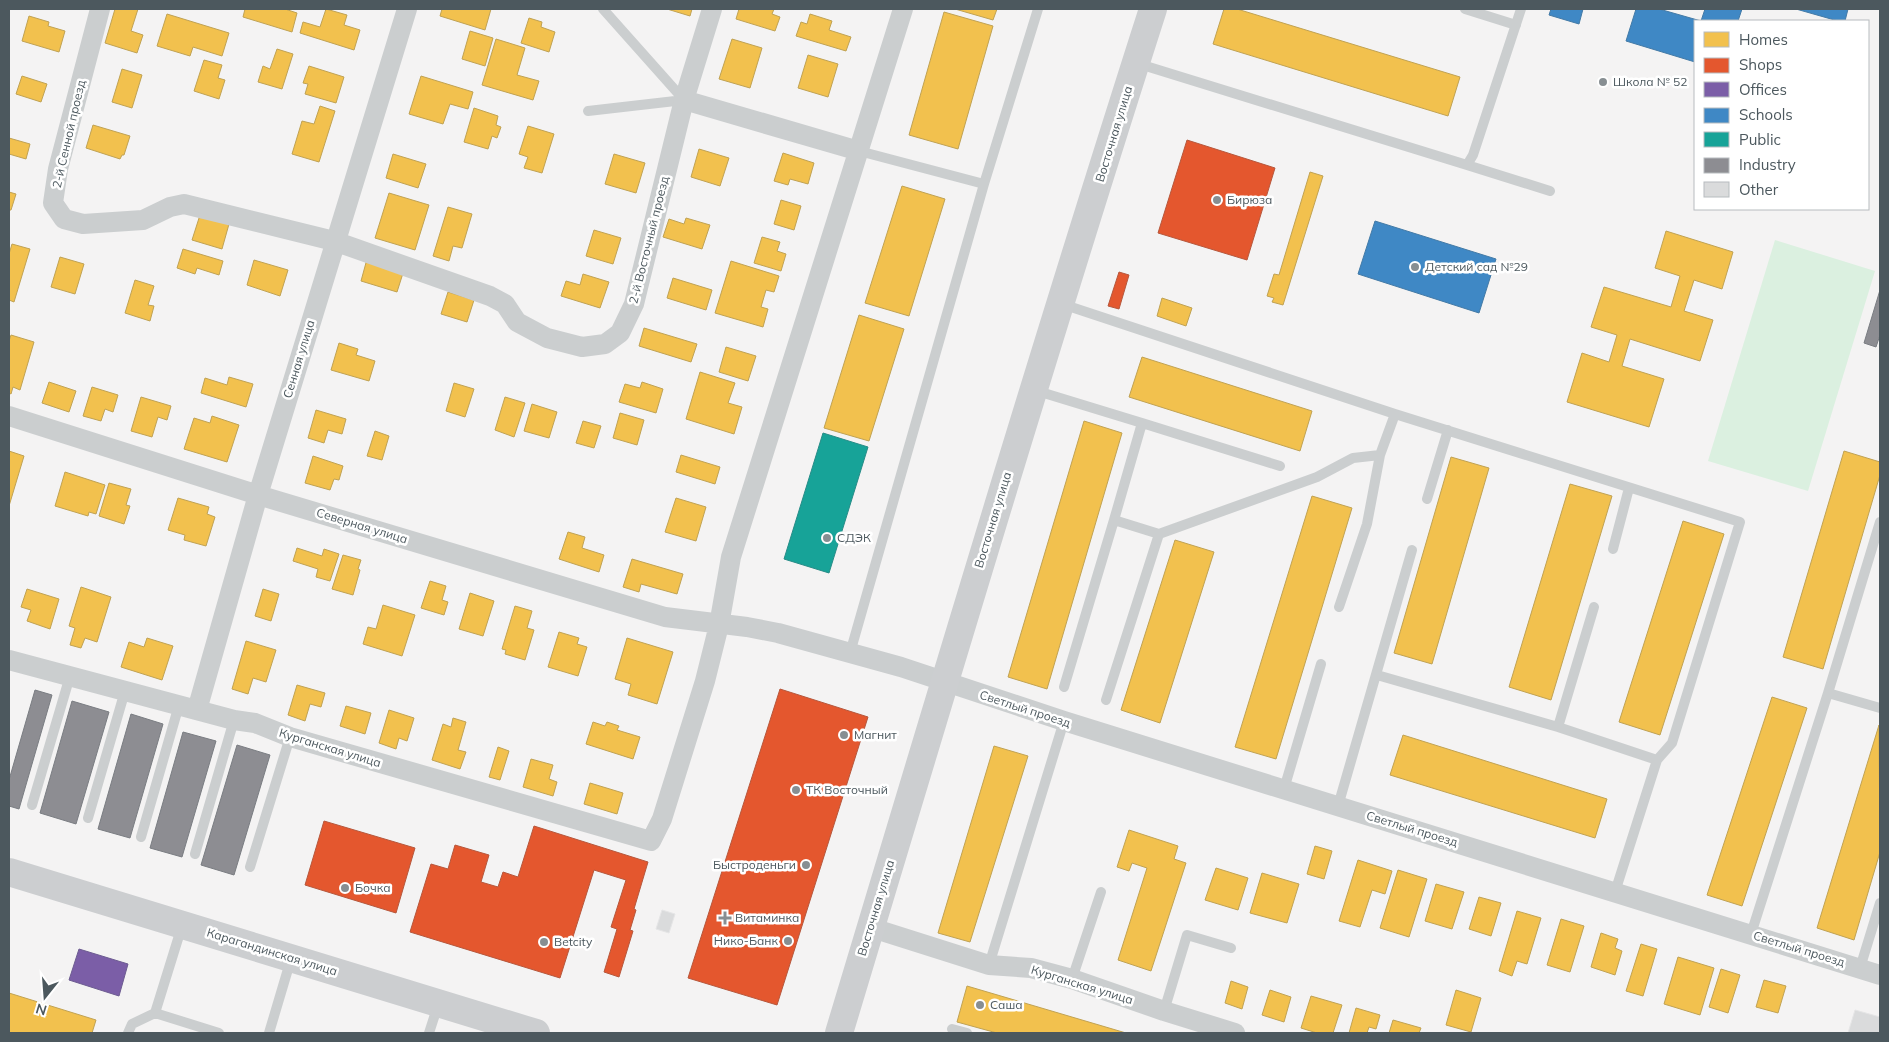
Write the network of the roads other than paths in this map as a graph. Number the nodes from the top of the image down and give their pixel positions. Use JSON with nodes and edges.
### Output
{"nodes":[{"id":1,"x":100,"y":9,"type":"edge"},
{"id":2,"x":406,"y":9,"type":"edge"},
{"id":3,"x":603,"y":9,"type":"edge"},
{"id":4,"x":712,"y":9,"type":"edge"},
{"id":5,"x":903,"y":9,"type":"edge"},
{"id":6,"x":1038,"y":9,"type":"edge"},
{"id":7,"x":1153,"y":9,"type":"edge"},
{"id":8,"x":1465,"y":9,"type":"edge"},
{"id":9,"x":1521,"y":9,"type":"edge"},
{"id":10,"x":1516,"y":25,"type":"junction"},
{"id":11,"x":1136,"y":63,"type":"junction"},
{"id":12,"x":684,"y":100,"type":"junction"},
{"id":13,"x":588,"y":111,"type":"dead end"},
{"id":14,"x":859,"y":151,"type":"junction"},
{"id":15,"x":1467,"y":165,"type":"junction"},
{"id":16,"x":984,"y":184,"type":"junction"},
{"id":17,"x":1550,"y":191,"type":"dead end"},
{"id":18,"x":334,"y":241,"type":"junction"},
{"id":19,"x":1061,"y":304,"type":"junction"},
{"id":20,"x":1033,"y":390,"type":"junction"},
{"id":21,"x":1395,"y":414,"type":"junction"},
{"id":22,"x":9,"y":416,"type":"edge"},
{"id":23,"x":1142,"y":423,"type":"junction"},
{"id":24,"x":1448,"y":430,"type":"junction"},
{"id":25,"x":1380,"y":455,"type":"junction"},
{"id":26,"x":1280,"y":466,"type":"dead end"},
{"id":27,"x":1629,"y":488,"type":"junction"},
{"id":28,"x":258,"y":494,"type":"junction"},
{"id":29,"x":1427,"y":499,"type":"dead end"},
{"id":30,"x":1114,"y":520,"type":"junction"},
{"id":31,"x":1880,"y":522,"type":"edge"},
{"id":32,"x":1159,"y":534,"type":"junction"},
{"id":33,"x":1612,"y":549,"type":"dead end"},
{"id":34,"x":1412,"y":550,"type":"dead end"},
{"id":35,"x":1339,"y":606,"type":"dead end"},
{"id":36,"x":1594,"y":607,"type":"dead end"},
{"id":37,"x":719,"y":625,"type":"junction"},
{"id":38,"x":850,"y":653,"type":"junction"},
{"id":39,"x":9,"y":660,"type":"edge"},
{"id":40,"x":1321,"y":664,"type":"dead end"},
{"id":41,"x":1377,"y":675,"type":"junction"},
{"id":42,"x":70,"y":676,"type":"junction"},
{"id":43,"x":944,"y":682,"type":"junction"},
{"id":44,"x":1064,"y":686,"type":"dead end"},
{"id":45,"x":125,"y":691,"type":"junction"},
{"id":46,"x":1828,"y":692,"type":"junction"},
{"id":47,"x":1106,"y":700,"type":"dead end"},
{"id":48,"x":188,"y":708,"type":"junction"},
{"id":49,"x":1880,"y":708,"type":"edge"},
{"id":50,"x":234,"y":720,"type":"junction"},
{"id":51,"x":1064,"y":721,"type":"junction"},
{"id":52,"x":1558,"y":727,"type":"junction"},
{"id":53,"x":290,"y":737,"type":"junction"},
{"id":54,"x":1657,"y":760,"type":"junction"},
{"id":55,"x":1284,"y":790,"type":"junction"},
{"id":56,"x":32,"y":805,"type":"dead end"},
{"id":57,"x":1338,"y":806,"type":"junction"},
{"id":58,"x":88,"y":818,"type":"dead end"},
{"id":59,"x":141,"y":837,"type":"dead end"},
{"id":60,"x":194,"y":854,"type":"dead end"},
{"id":61,"x":250,"y":867,"type":"dead end"},
{"id":62,"x":9,"y":872,"type":"edge"},
{"id":63,"x":1101,"y":892,"type":"dead end"},
{"id":64,"x":1615,"y":892,"type":"junction"},
{"id":65,"x":1880,"y":903,"type":"edge"},
{"id":66,"x":182,"y":925,"type":"junction"},
{"id":67,"x":869,"y":927,"type":"junction"},
{"id":68,"x":1751,"y":934,"type":"junction"},
{"id":69,"x":1231,"y":948,"type":"dead end"},
{"id":70,"x":292,"y":958,"type":"junction"},
{"id":71,"x":989,"y":965,"type":"junction"},
{"id":72,"x":1860,"y":968,"type":"junction"},
{"id":73,"x":1880,"y":974,"type":"edge"},
{"id":74,"x":1072,"y":979,"type":"junction"},
{"id":75,"x":439,"y":1004,"type":"junction"},
{"id":76,"x":1164,"y":1011,"type":"junction"},
{"id":77,"x":154,"y":1014,"type":"junction"},
{"id":78,"x":952,"y":1029,"type":"dead end"},
{"id":79,"x":128,"y":1033,"type":"edge"},
{"id":80,"x":219,"y":1033,"type":"edge"},
{"id":81,"x":270,"y":1033,"type":"edge"},
{"id":82,"x":429,"y":1033,"type":"edge"},
{"id":83,"x":536,"y":1033,"type":"edge"},
{"id":84,"x":839,"y":1033,"type":"edge"},
{"id":85,"x":967,"y":1033,"type":"edge"},
{"id":86,"x":1235,"y":1033,"type":"edge"}],
"edges":[{"from":1,"to":18,"type":"street","name":"2-й Сенной проезд"},
{"from":2,"to":18,"type":"street","name":"Сенная улица"},
{"from":3,"to":12,"type":"lane"},
{"from":4,"to":12,"type":"street","name":"2-й Восточный проезд"},
{"from":5,"to":14,"type":"street"},
{"from":6,"to":16,"type":"lane"},
{"from":7,"to":11,"type":"main road","name":"Восточная улица"},
{"from":8,"to":10,"type":"lane"},
{"from":9,"to":10,"type":"lane"},
{"from":10,"to":15,"type":"lane"},
{"from":11,"to":15,"type":"lane"},
{"from":11,"to":19,"type":"main road","name":"Восточная улица"},
{"from":12,"to":13,"type":"lane"},
{"from":12,"to":14,"type":"street"},
{"from":12,"to":18,"type":"street","name":"2-й Восточный проезд"},
{"from":14,"to":16,"type":"lane"},
{"from":14,"to":37,"type":"street"},
{"from":15,"to":17,"type":"lane"},
{"from":16,"to":38,"type":"lane"},
{"from":18,"to":28,"type":"street","name":"Сенная улица"},
{"from":19,"to":20,"type":"main road","name":"Восточная улица"},
{"from":19,"to":21,"type":"lane"},
{"from":20,"to":23,"type":"lane"},
{"from":20,"to":43,"type":"main road","name":"Восточная улица"},
{"from":21,"to":24,"type":"lane"},
{"from":21,"to":25,"type":"lane"},
{"from":22,"to":28,"type":"street","name":"Северная улица"},
{"from":23,"to":26,"type":"lane"},
{"from":23,"to":30,"type":"lane"},
{"from":24,"to":27,"type":"lane"},
{"from":24,"to":29,"type":"lane"},
{"from":25,"to":32,"type":"lane"},
{"from":25,"to":35,"type":"lane"},
{"from":27,"to":33,"type":"lane"},
{"from":27,"to":54,"type":"lane"},
{"from":28,"to":37,"type":"street","name":"Северная улица"},
{"from":28,"to":48,"type":"street","name":"Сенная улица"},
{"from":30,"to":32,"type":"lane"},
{"from":30,"to":44,"type":"lane"},
{"from":31,"to":46,"type":"lane"},
{"from":32,"to":47,"type":"lane"},
{"from":34,"to":41,"type":"lane"},
{"from":36,"to":52,"type":"lane"},
{"from":37,"to":38,"type":"street","name":"Северная улица"},
{"from":37,"to":53,"type":"street","name":"Курганская улица"},
{"from":38,"to":43,"type":"street","name":"Светлый проезд"},
{"from":39,"to":42,"type":"street","name":"Курганская улица"},
{"from":40,"to":55,"type":"lane"},
{"from":41,"to":52,"type":"lane"},
{"from":41,"to":57,"type":"lane"},
{"from":42,"to":45,"type":"street","name":"Курганская улица"},
{"from":42,"to":56,"type":"lane"},
{"from":43,"to":51,"type":"street","name":"Светлый проезд"},
{"from":43,"to":67,"type":"main road","name":"Восточная улица"},
{"from":45,"to":48,"type":"street","name":"Курганская улица"},
{"from":45,"to":58,"type":"lane"},
{"from":46,"to":49,"type":"lane"},
{"from":46,"to":68,"type":"lane"},
{"from":48,"to":50,"type":"street","name":"Курганская улица"},
{"from":48,"to":59,"type":"lane"},
{"from":50,"to":53,"type":"street","name":"Курганская улица"},
{"from":50,"to":60,"type":"lane"},
{"from":51,"to":55,"type":"street","name":"Светлый проезд"},
{"from":51,"to":71,"type":"lane"},
{"from":52,"to":54,"type":"lane"},
{"from":53,"to":61,"type":"lane"},
{"from":54,"to":64,"type":"lane"},
{"from":55,"to":57,"type":"street","name":"Светлый проезд"},
{"from":57,"to":64,"type":"street","name":"Светлый проезд"},
{"from":62,"to":66,"type":"main road","name":"Карагандинская улица"},
{"from":63,"to":74,"type":"lane"},
{"from":64,"to":68,"type":"street","name":"Светлый проезд"},
{"from":65,"to":72,"type":"lane"},
{"from":66,"to":70,"type":"main road","name":"Карагандинская улица"},
{"from":66,"to":77,"type":"lane"},
{"from":67,"to":71,"type":"street","name":"Курганская улица"},
{"from":67,"to":84,"type":"main road","name":"Восточная улица"},
{"from":68,"to":72,"type":"street","name":"Светлый проезд"},
{"from":69,"to":76,"type":"lane"},
{"from":70,"to":75,"type":"main road","name":"Карагандинская улица"},
{"from":70,"to":81,"type":"lane"},
{"from":71,"to":74,"type":"street","name":"Курганская улица"},
{"from":72,"to":73,"type":"street","name":"Светлый проезд"},
{"from":74,"to":76,"type":"street","name":"Курганская улица"},
{"from":75,"to":82,"type":"lane"},
{"from":75,"to":83,"type":"main road","name":"Карагандинская улица"},
{"from":76,"to":86,"type":"street","name":"Курганская улица"},
{"from":77,"to":79,"type":"lane"},
{"from":77,"to":80,"type":"lane"},
{"from":78,"to":85,"type":"lane"}]}
